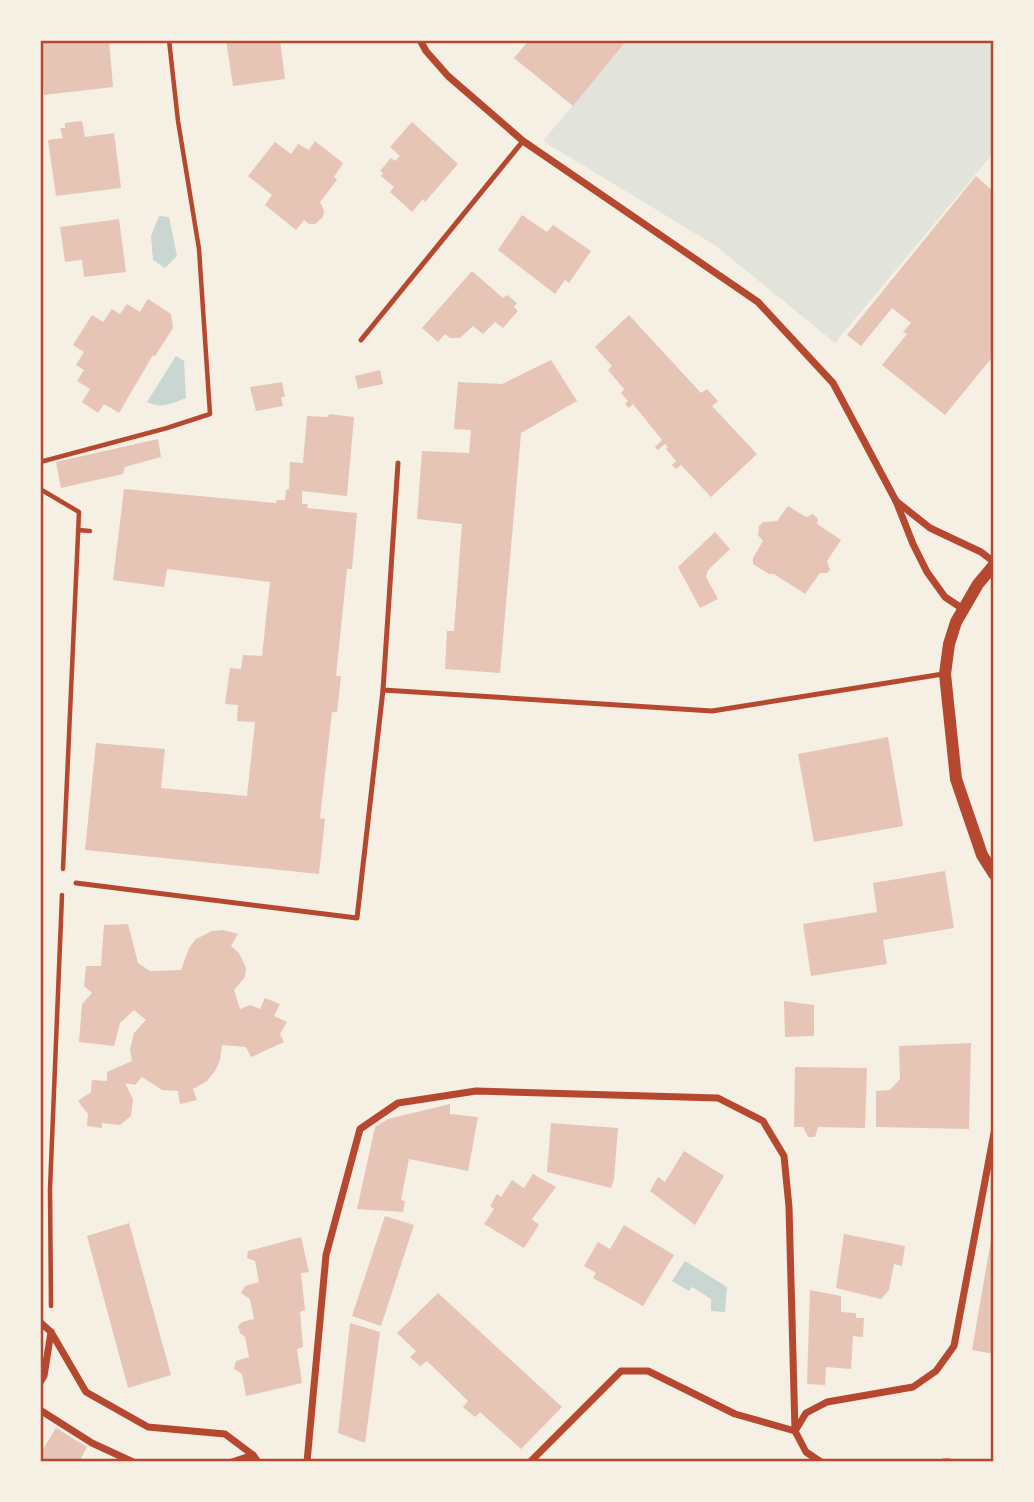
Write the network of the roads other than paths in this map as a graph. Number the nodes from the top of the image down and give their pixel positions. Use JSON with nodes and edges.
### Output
{"nodes":[{"id":1,"x":420,"y":40,"type":"edge"},
{"id":2,"x":523,"y":141,"type":"junction"},
{"id":3,"x":361,"y":340,"type":"dead end"},
{"id":4,"x":398,"y":463,"type":"dead end"},
{"id":5,"x":896,"y":501,"type":"junction"},
{"id":6,"x":994,"y":564,"type":"edge"},
{"id":7,"x":962,"y":609,"type":"junction"},
{"id":8,"x":945,"y":674,"type":"junction"},
{"id":9,"x":383,"y":690,"type":"junction"},
{"id":10,"x":994,"y":874,"type":"edge"},
{"id":11,"x":76,"y":883,"type":"dead end"},
{"id":12,"x":994,"y":1133,"type":"edge"},
{"id":13,"x":40,"y":1322,"type":"edge"},
{"id":14,"x":51,"y":1332,"type":"junction"},
{"id":15,"x":40,"y":1382,"type":"edge"},
{"id":16,"x":40,"y":1410,"type":"edge"},
{"id":17,"x":795,"y":1431,"type":"junction"},
{"id":18,"x":256,"y":1458,"type":"edge"},
{"id":19,"x":133,"y":1462,"type":"edge"},
{"id":20,"x":232,"y":1462,"type":"edge"},
{"id":21,"x":307,"y":1462,"type":"edge"},
{"id":22,"x":530,"y":1462,"type":"edge"},
{"id":23,"x":821,"y":1462,"type":"edge"}],
"edges":[{"from":1,"to":2,"type":"street"},
{"from":2,"to":3,"type":"lane"},
{"from":2,"to":5,"type":"street"},
{"from":4,"to":9,"type":"lane"},
{"from":5,"to":6,"type":"street"},
{"from":5,"to":7,"type":"street"},
{"from":6,"to":7,"type":"street"},
{"from":7,"to":8,"type":"street"},
{"from":8,"to":9,"type":"lane"},
{"from":8,"to":10,"type":"street"},
{"from":9,"to":11,"type":"lane"},
{"from":12,"to":17,"type":"street"},
{"from":13,"to":14,"type":"street"},
{"from":14,"to":15,"type":"street"},
{"from":14,"to":18,"type":"street"},
{"from":16,"to":19,"type":"street"},
{"from":17,"to":21,"type":"street"},
{"from":17,"to":22,"type":"street"},
{"from":17,"to":23,"type":"street"},
{"from":18,"to":20,"type":"street"}]}
